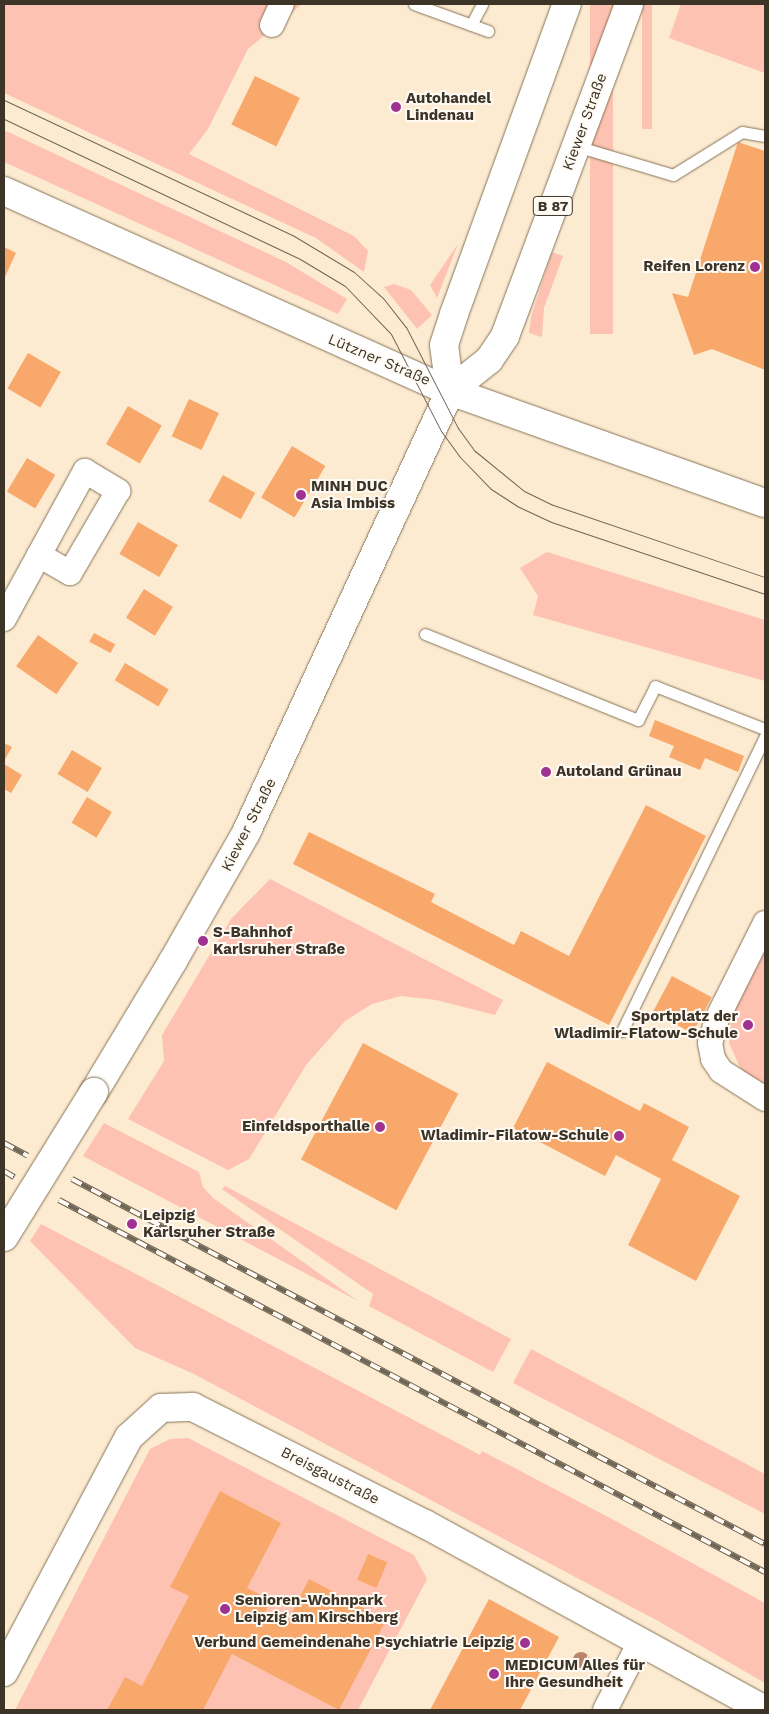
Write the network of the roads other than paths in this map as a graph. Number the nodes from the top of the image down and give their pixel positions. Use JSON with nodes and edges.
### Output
{"nodes":[{"id":1,"x":414,"y":4,"type":"edge"},
{"id":2,"x":482,"y":4,"type":"edge"},
{"id":3,"x":567,"y":4,"type":"edge"},
{"id":4,"x":629,"y":4,"type":"edge"},
{"id":5,"x":470,"y":24,"type":"junction"},
{"id":6,"x":488,"y":31,"type":"dead end"},
{"id":7,"x":765,"y":136,"type":"edge"},
{"id":8,"x":576,"y":146,"type":"junction"},
{"id":9,"x":4,"y":191,"type":"edge"},
{"id":10,"x":450,"y":390,"type":"junction"},
{"id":11,"x":765,"y":503,"type":"edge"},
{"id":12,"x":39,"y":555,"type":"dead end"},
{"id":13,"x":4,"y":618,"type":"edge"},
{"id":14,"x":425,"y":634,"type":"dead end"},
{"id":15,"x":765,"y":730,"type":"edge"},
{"id":16,"x":765,"y":736,"type":"edge"},
{"id":17,"x":765,"y":924,"type":"edge"},
{"id":18,"x":622,"y":1031,"type":"dead end"},
{"id":19,"x":765,"y":1099,"type":"edge"},
{"id":20,"x":4,"y":1237,"type":"edge"},
{"id":21,"x":640,"y":1642,"type":"junction"},
{"id":22,"x":4,"y":1672,"type":"edge"},
{"id":23,"x":605,"y":1710,"type":"edge"},
{"id":24,"x":765,"y":1710,"type":"edge"}],
"edges":[{"from":1,"to":5,"type":"lane"},
{"from":2,"to":5,"type":"lane"},
{"from":3,"to":10,"type":"street"},
{"from":4,"to":8,"type":"street","name":"Kiewer Straße","number":"B 87"},
{"from":5,"to":6,"type":"lane"},
{"from":7,"to":8,"type":"lane"},
{"from":8,"to":10,"type":"street","name":"Kiewer Straße","number":"B 87"},
{"from":9,"to":10,"type":"street","name":"Lützner Straße"},
{"from":10,"to":11,"type":"street","name":"Lützner Straße"},
{"from":10,"to":20,"type":"street","name":"Kiewer Straße","bridge":true},
{"from":12,"to":13,"type":"street"},
{"from":14,"to":15,"type":"lane"},
{"from":16,"to":18,"type":"lane"},
{"from":17,"to":19,"type":"street"},
{"from":21,"to":22,"type":"street","name":"Breisgaustraße"},
{"from":21,"to":23,"type":"street"},
{"from":21,"to":24,"type":"street","name":"Breisgaustraße"}]}
